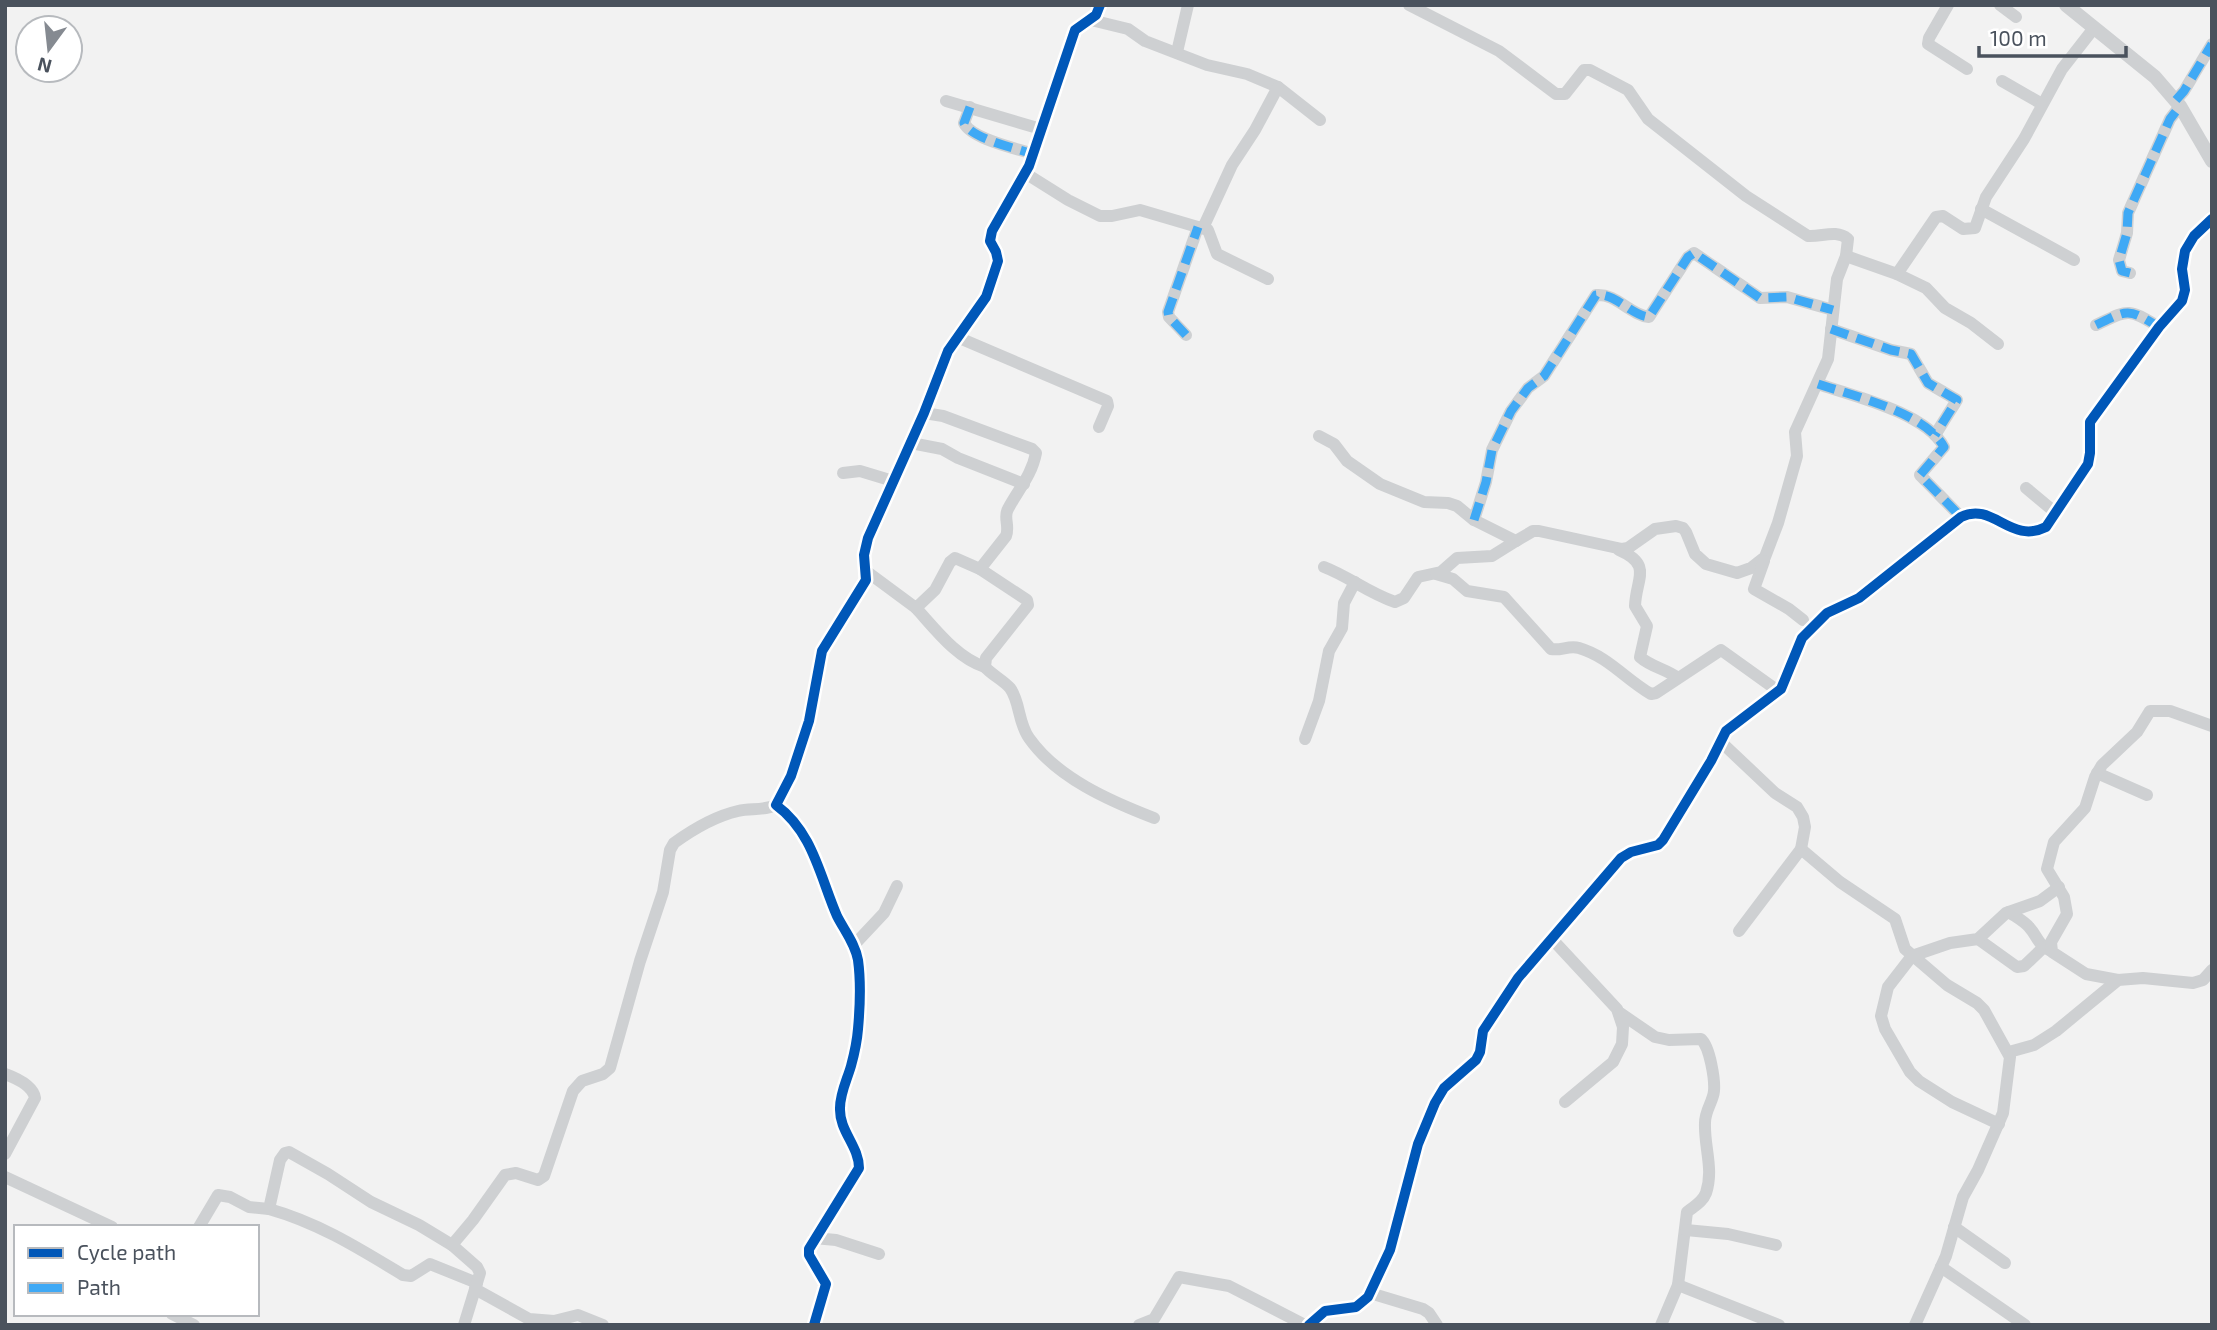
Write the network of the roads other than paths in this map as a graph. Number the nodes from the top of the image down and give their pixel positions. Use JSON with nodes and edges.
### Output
{"nodes":[{"id":1,"x":1100,"y":5,"type":"edge"},
{"id":2,"x":1188,"y":5,"type":"edge"},
{"id":3,"x":1409,"y":5,"type":"edge"},
{"id":4,"x":1948,"y":5,"type":"edge"},
{"id":5,"x":2000,"y":5,"type":"edge"},
{"id":6,"x":2066,"y":5,"type":"edge"},
{"id":7,"x":2016,"y":17,"type":"dead end"},
{"id":8,"x":1091,"y":20,"type":"junction"},
{"id":9,"x":2094,"y":28,"type":"junction"},
{"id":10,"x":2211,"y":47,"type":"edge"},
{"id":11,"x":1177,"y":52,"type":"junction"},
{"id":12,"x":1967,"y":69,"type":"dead end"},
{"id":13,"x":2002,"y":81,"type":"dead end"},
{"id":14,"x":1278,"y":87,"type":"junction"},
{"id":15,"x":946,"y":101,"type":"dead end"},
{"id":16,"x":2178,"y":103,"type":"junction"},
{"id":17,"x":2042,"y":104,"type":"junction"},
{"id":18,"x":970,"y":107,"type":"junction"},
{"id":19,"x":1320,"y":120,"type":"dead end"},
{"id":20,"x":1041,"y":129,"type":"junction"},
{"id":21,"x":1033,"y":154,"type":"junction"},
{"id":22,"x":2212,"y":161,"type":"edge"},
{"id":23,"x":1025,"y":173,"type":"junction"},
{"id":24,"x":1981,"y":209,"type":"junction"},
{"id":25,"x":2212,"y":219,"type":"edge"},
{"id":26,"x":1201,"y":228,"type":"junction"},
{"id":27,"x":1846,"y":256,"type":"junction"},
{"id":28,"x":2074,"y":260,"type":"dead end"},
{"id":29,"x":2130,"y":273,"type":"dead end"},
{"id":30,"x":1897,"y":274,"type":"junction"},
{"id":31,"x":1268,"y":279,"type":"dead end"},
{"id":32,"x":1833,"y":310,"type":"junction"},
{"id":33,"x":2096,"y":325,"type":"dead end"},
{"id":34,"x":2159,"y":327,"type":"junction"},
{"id":35,"x":1831,"y":330,"type":"junction"},
{"id":36,"x":1186,"y":335,"type":"dead end"},
{"id":37,"x":957,"y":337,"type":"junction"},
{"id":38,"x":1998,"y":344,"type":"dead end"},
{"id":39,"x":1818,"y":384,"type":"junction"},
{"id":40,"x":924,"y":413,"type":"junction"},
{"id":41,"x":1099,"y":427,"type":"dead end"},
{"id":42,"x":1935,"y":435,"type":"junction"},
{"id":43,"x":1319,"y":436,"type":"dead end"},
{"id":44,"x":911,"y":443,"type":"junction"},
{"id":45,"x":843,"y":472,"type":"dead end"},
{"id":46,"x":893,"y":481,"type":"junction"},
{"id":47,"x":1024,"y":484,"type":"junction"},
{"id":48,"x":2026,"y":488,"type":"dead end"},
{"id":49,"x":2056,"y":513,"type":"junction"},
{"id":50,"x":1961,"y":517,"type":"junction"},
{"id":51,"x":1474,"y":520,"type":"junction"},
{"id":52,"x":1516,"y":541,"type":"junction"},
{"id":53,"x":1616,"y":548,"type":"junction"},
{"id":54,"x":1765,"y":557,"type":"junction"},
{"id":55,"x":1324,"y":567,"type":"dead end"},
{"id":56,"x":980,"y":569,"type":"junction"},
{"id":57,"x":866,"y":571,"type":"junction"},
{"id":58,"x":1436,"y":574,"type":"junction"},
{"id":59,"x":1355,"y":582,"type":"junction"},
{"id":60,"x":916,"y":608,"type":"junction"},
{"id":61,"x":1803,"y":620,"type":"dead end"},
{"id":62,"x":985,"y":667,"type":"junction"},
{"id":63,"x":1678,"y":678,"type":"junction"},
{"id":64,"x":1778,"y":691,"type":"junction"},
{"id":65,"x":2212,"y":726,"type":"edge"},
{"id":66,"x":1305,"y":739,"type":"dead end"},
{"id":67,"x":1720,"y":741,"type":"junction"},
{"id":68,"x":2097,"y":773,"type":"junction"},
{"id":69,"x":2147,"y":795,"type":"dead end"},
{"id":70,"x":776,"y":805,"type":"junction"},
{"id":71,"x":1154,"y":818,"type":"dead end"},
{"id":72,"x":1801,"y":849,"type":"junction"},
{"id":73,"x":897,"y":886,"type":"dead end"},
{"id":74,"x":2059,"y":887,"type":"junction"},
{"id":75,"x":2009,"y":912,"type":"junction"},
{"id":76,"x":1739,"y":931,"type":"dead end"},
{"id":77,"x":1552,"y":939,"type":"junction"},
{"id":78,"x":1978,"y":939,"type":"junction"},
{"id":79,"x":853,"y":946,"type":"junction"},
{"id":80,"x":2048,"y":949,"type":"junction"},
{"id":81,"x":1912,"y":956,"type":"junction"},
{"id":82,"x":2212,"y":970,"type":"edge"},
{"id":83,"x":2118,"y":980,"type":"junction"},
{"id":84,"x":1620,"y":1013,"type":"junction"},
{"id":85,"x":2009,"y":1052,"type":"junction"},
{"id":86,"x":5,"y":1073,"type":"edge"},
{"id":87,"x":1564,"y":1102,"type":"dead end"},
{"id":88,"x":1999,"y":1124,"type":"junction"},
{"id":89,"x":5,"y":1154,"type":"edge"},
{"id":90,"x":5,"y":1177,"type":"edge"},
{"id":91,"x":270,"y":1209,"type":"junction"},
{"id":92,"x":108,"y":1225,"type":"edge"},
{"id":93,"x":200,"y":1225,"type":"edge"},
{"id":94,"x":1954,"y":1227,"type":"junction"},
{"id":95,"x":1686,"y":1230,"type":"junction"},
{"id":96,"x":814,"y":1238,"type":"junction"},
{"id":97,"x":452,"y":1245,"type":"junction"},
{"id":98,"x":1776,"y":1245,"type":"dead end"},
{"id":99,"x":879,"y":1254,"type":"dead end"},
{"id":100,"x":2005,"y":1264,"type":"dead end"},
{"id":101,"x":1941,"y":1267,"type":"junction"},
{"id":102,"x":1678,"y":1284,"type":"junction"},
{"id":103,"x":476,"y":1286,"type":"junction"},
{"id":104,"x":1370,"y":1293,"type":"junction"},
{"id":105,"x":176,"y":1316,"type":"edge"},
{"id":106,"x":194,"y":1325,"type":"edge"},
{"id":107,"x":464,"y":1325,"type":"edge"},
{"id":108,"x":603,"y":1325,"type":"edge"},
{"id":109,"x":814,"y":1325,"type":"edge"},
{"id":110,"x":1139,"y":1325,"type":"edge"},
{"id":111,"x":1307,"y":1325,"type":"edge"},
{"id":112,"x":1437,"y":1325,"type":"edge"},
{"id":113,"x":1661,"y":1325,"type":"edge"},
{"id":114,"x":1779,"y":1325,"type":"edge"},
{"id":115,"x":1915,"y":1325,"type":"edge"},
{"id":116,"x":2025,"y":1325,"type":"edge"}],
"edges":[{"from":1,"to":8,"type":"street"},
{"from":2,"to":11,"type":"street"},
{"from":3,"to":27,"type":"street"},
{"from":4,"to":12,"type":"street"},
{"from":5,"to":7,"type":"street"},
{"from":6,"to":9,"type":"street"},
{"from":8,"to":11,"type":"street"},
{"from":8,"to":20,"type":"street"},
{"from":9,"to":16,"type":"street"},
{"from":9,"to":17,"type":"street"},
{"from":10,"to":16,"type":"street"},
{"from":11,"to":14,"type":"street"},
{"from":13,"to":17,"type":"street"},
{"from":14,"to":19,"type":"street"},
{"from":14,"to":26,"type":"street"},
{"from":15,"to":18,"type":"street"},
{"from":16,"to":22,"type":"street"},
{"from":16,"to":29,"type":"street"},
{"from":17,"to":24,"type":"street"},
{"from":18,"to":20,"type":"street"},
{"from":18,"to":21,"type":"street"},
{"from":20,"to":21,"type":"street"},
{"from":21,"to":23,"type":"street"},
{"from":23,"to":26,"type":"street"},
{"from":23,"to":37,"type":"street"},
{"from":24,"to":28,"type":"street"},
{"from":24,"to":30,"type":"street"},
{"from":25,"to":34,"type":"street"},
{"from":26,"to":31,"type":"street"},
{"from":26,"to":36,"type":"street"},
{"from":27,"to":30,"type":"street"},
{"from":27,"to":32,"type":"street"},
{"from":30,"to":38,"type":"street"},
{"from":32,"to":35,"type":"street"},
{"from":32,"to":51,"type":"street"},
{"from":33,"to":34,"type":"street"},
{"from":34,"to":49,"type":"street"},
{"from":35,"to":39,"type":"street"},
{"from":35,"to":42,"type":"street"},
{"from":37,"to":40,"type":"street"},
{"from":37,"to":41,"type":"street"},
{"from":39,"to":42,"type":"street"},
{"from":39,"to":54,"type":"street"},
{"from":40,"to":44,"type":"street"},
{"from":40,"to":47,"type":"street"},
{"from":42,"to":50,"type":"street"},
{"from":43,"to":51,"type":"street"},
{"from":44,"to":46,"type":"street"},
{"from":44,"to":47,"type":"street"},
{"from":45,"to":46,"type":"street"},
{"from":46,"to":57,"type":"street"},
{"from":47,"to":56,"type":"street"},
{"from":48,"to":49,"type":"street"},
{"from":49,"to":50,"type":"street"},
{"from":50,"to":64,"type":"street"},
{"from":51,"to":52,"type":"street"},
{"from":52,"to":53,"type":"street"},
{"from":52,"to":58,"type":"street"},
{"from":53,"to":54,"type":"street"},
{"from":53,"to":63,"type":"street"},
{"from":54,"to":61,"type":"street"},
{"from":55,"to":59,"type":"street"},
{"from":56,"to":60,"type":"street"},
{"from":56,"to":62,"type":"street"},
{"from":57,"to":60,"type":"street"},
{"from":57,"to":70,"type":"street"},
{"from":58,"to":59,"type":"street"},
{"from":58,"to":63,"type":"street"},
{"from":59,"to":66,"type":"street"},
{"from":60,"to":62,"type":"street"},
{"from":62,"to":71,"type":"street"},
{"from":63,"to":64,"type":"street"},
{"from":64,"to":67,"type":"street"},
{"from":65,"to":68,"type":"street"},
{"from":67,"to":72,"type":"street"},
{"from":67,"to":77,"type":"street"},
{"from":68,"to":69,"type":"street"},
{"from":68,"to":74,"type":"street"},
{"from":70,"to":79,"type":"street"},
{"from":70,"to":97,"type":"street"},
{"from":72,"to":76,"type":"street"},
{"from":72,"to":81,"type":"street"},
{"from":73,"to":79,"type":"street"},
{"from":74,"to":75,"type":"street"},
{"from":74,"to":80,"type":"street"},
{"from":75,"to":78,"type":"street"},
{"from":75,"to":80,"type":"street"},
{"from":77,"to":84,"type":"street"},
{"from":77,"to":104,"type":"street"},
{"from":78,"to":80,"type":"street"},
{"from":78,"to":81,"type":"street"},
{"from":79,"to":96,"type":"street"},
{"from":80,"to":83,"type":"street"},
{"from":81,"to":85,"type":"street"},
{"from":81,"to":88,"type":"street"},
{"from":82,"to":83,"type":"street"},
{"from":83,"to":85,"type":"street"},
{"from":84,"to":87,"type":"street"},
{"from":84,"to":95,"type":"street"},
{"from":85,"to":88,"type":"street"},
{"from":86,"to":89,"type":"street"},
{"from":88,"to":94,"type":"street"},
{"from":90,"to":92,"type":"street"},
{"from":91,"to":93,"type":"street"},
{"from":91,"to":97,"type":"street"},
{"from":91,"to":103,"type":"street"},
{"from":94,"to":100,"type":"street"},
{"from":94,"to":101,"type":"street"},
{"from":95,"to":98,"type":"street"},
{"from":95,"to":102,"type":"street"},
{"from":96,"to":99,"type":"street"},
{"from":96,"to":109,"type":"street"},
{"from":97,"to":103,"type":"street"},
{"from":101,"to":115,"type":"street"},
{"from":101,"to":116,"type":"street"},
{"from":102,"to":113,"type":"street"},
{"from":102,"to":114,"type":"street"},
{"from":103,"to":107,"type":"street"},
{"from":103,"to":108,"type":"street"},
{"from":104,"to":111,"type":"street"},
{"from":104,"to":112,"type":"street"},
{"from":105,"to":106,"type":"street"},
{"from":110,"to":111,"type":"street"}]}
